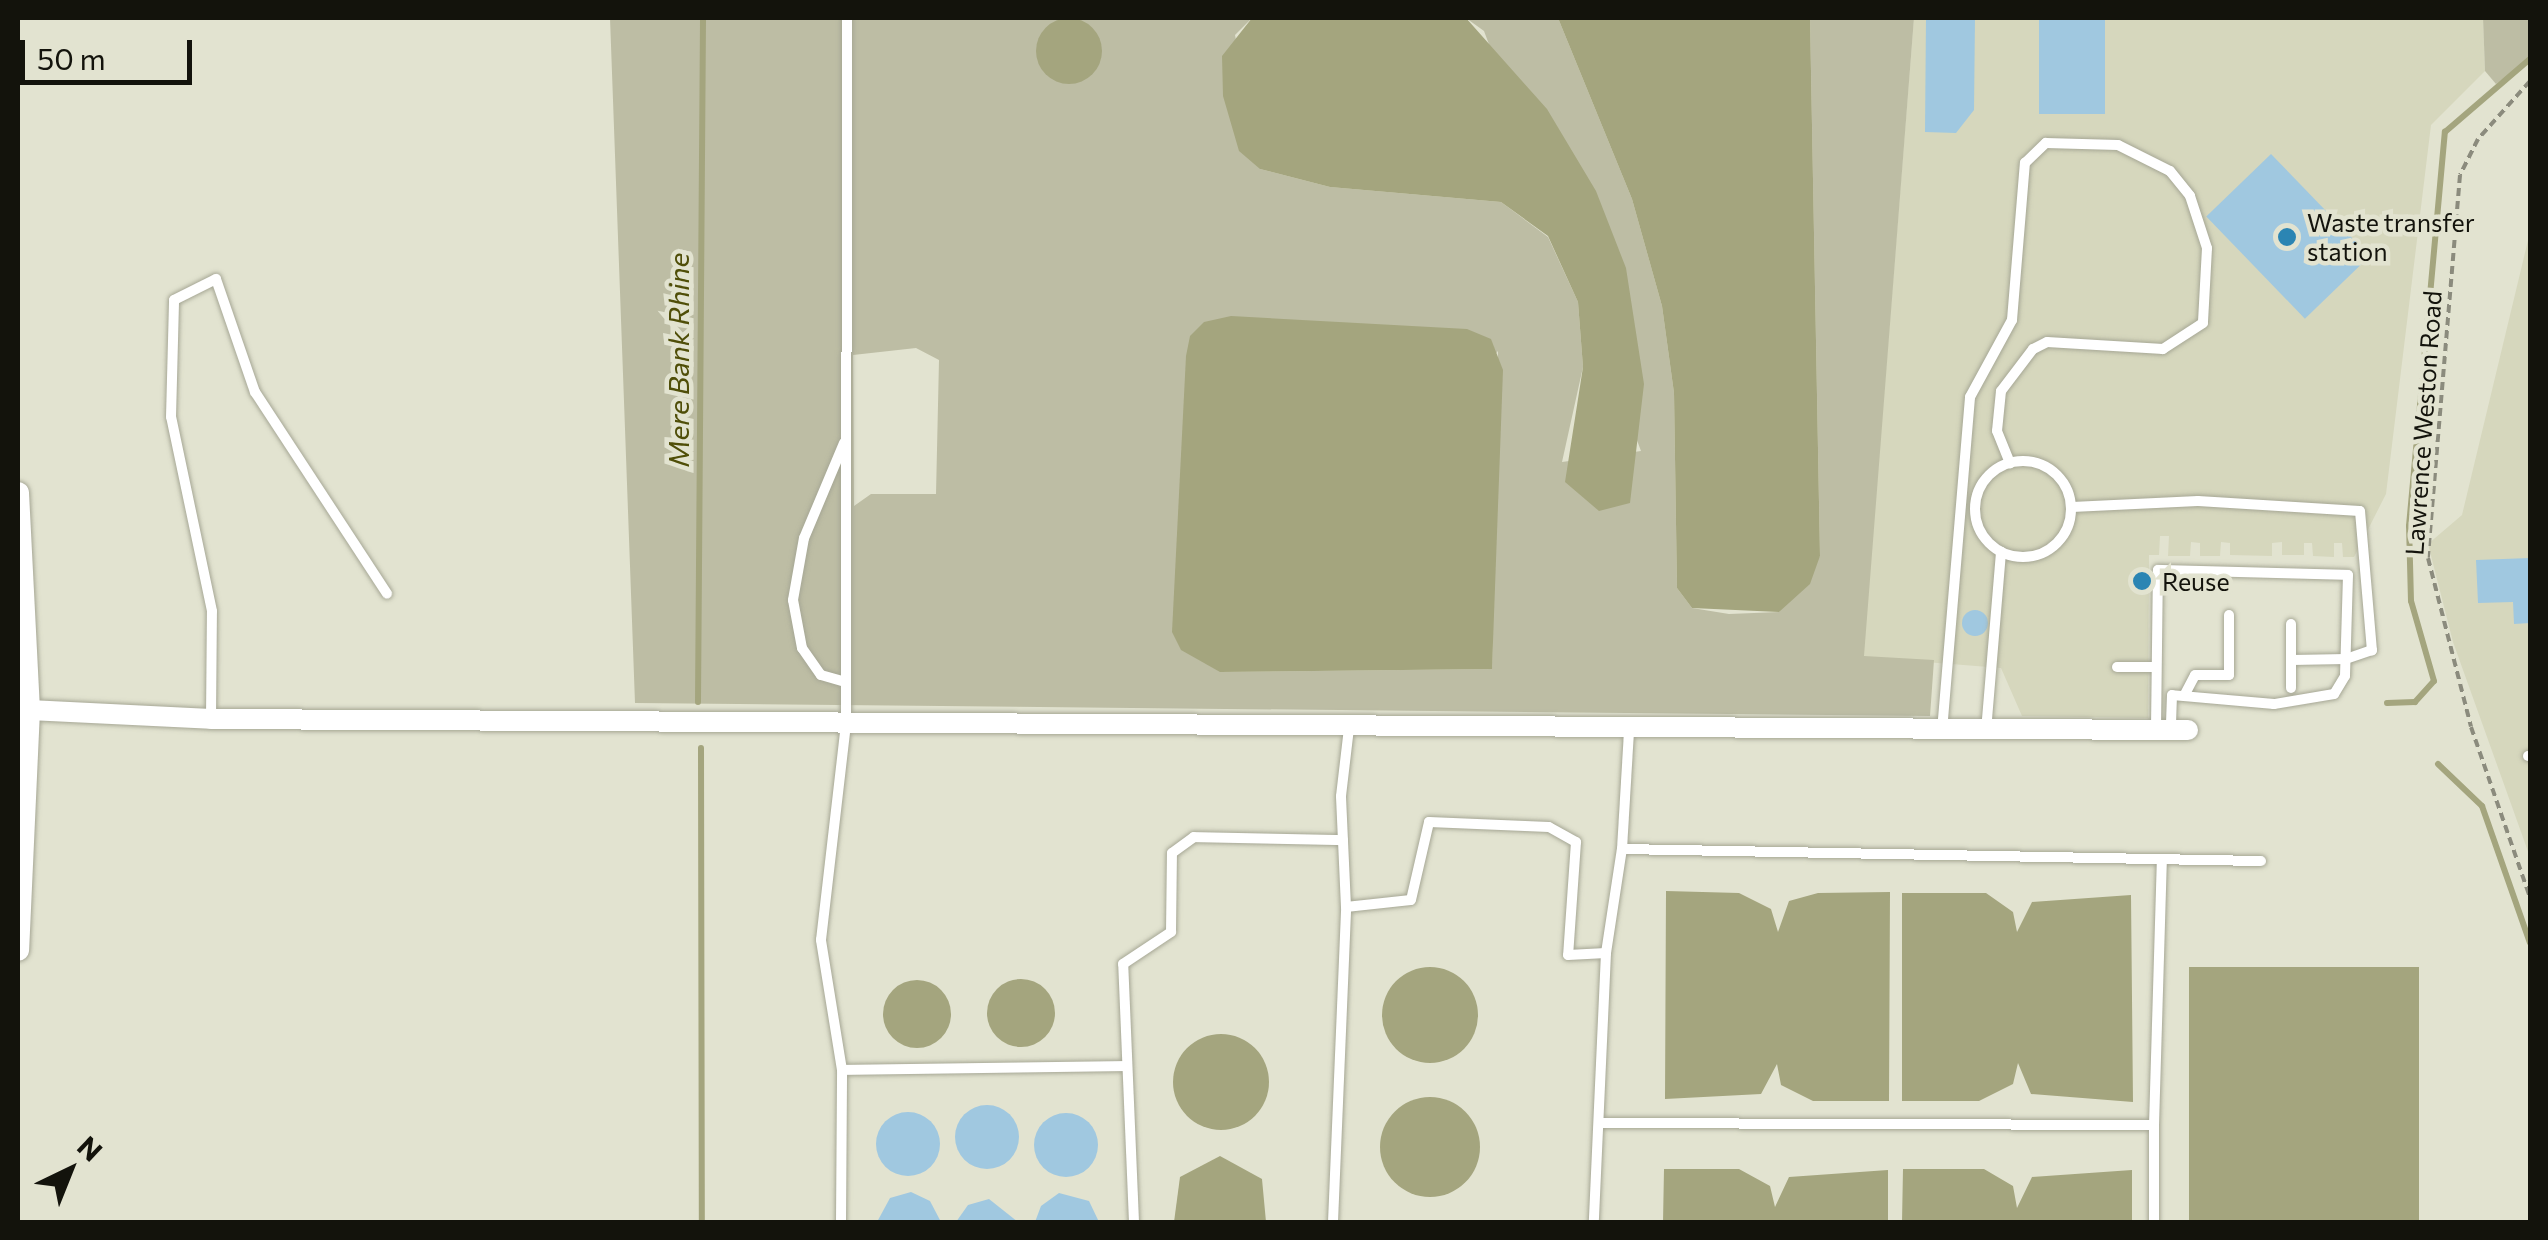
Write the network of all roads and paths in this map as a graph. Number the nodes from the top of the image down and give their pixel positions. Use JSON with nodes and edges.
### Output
{"nodes":[{"id":1,"x":847,"y":18,"type":"edge"},
{"id":2,"x":2530,"y":81,"type":"edge"},
{"id":3,"x":846,"y":436,"type":"junction"},
{"id":4,"x":2010,"y":464,"type":"junction"},
{"id":5,"x":18,"y":493,"type":"edge"},
{"id":6,"x":1962,"y":499,"type":"junction"},
{"id":7,"x":1975,"y":501,"type":"junction"},
{"id":8,"x":2072,"y":507,"type":"junction"},
{"id":9,"x":2001,"y":552,"type":"junction"},
{"id":10,"x":386,"y":594,"type":"dead end"},
{"id":11,"x":2229,"y":616,"type":"dead end"},
{"id":12,"x":2291,"y":624,"type":"dead end"},
{"id":13,"x":2292,"y":660,"type":"junction"},
{"id":14,"x":2346,"y":660,"type":"junction"},
{"id":15,"x":2117,"y":666,"type":"dead end"},
{"id":16,"x":2156,"y":667,"type":"junction"},
{"id":17,"x":846,"y":682,"type":"junction"},
{"id":18,"x":2291,"y":688,"type":"dead end"},
{"id":19,"x":2185,"y":694,"type":"junction"},
{"id":20,"x":29,"y":710,"type":"junction"},
{"id":21,"x":211,"y":719,"type":"junction"},
{"id":22,"x":846,"y":724,"type":"junction"},
{"id":23,"x":1349,"y":728,"type":"junction"},
{"id":24,"x":1629,"y":730,"type":"junction"},
{"id":25,"x":2172,"y":730,"type":"junction"},
{"id":26,"x":1942,"y":732,"type":"junction"},
{"id":27,"x":1986,"y":732,"type":"junction"},
{"id":28,"x":1342,"y":840,"type":"junction"},
{"id":29,"x":1622,"y":849,"type":"junction"},
{"id":30,"x":2162,"y":859,"type":"junction"},
{"id":31,"x":2261,"y":861,"type":"dead end"},
{"id":32,"x":2530,"y":897,"type":"edge"},
{"id":33,"x":1346,"y":907,"type":"junction"},
{"id":34,"x":18,"y":950,"type":"edge"},
{"id":35,"x":1606,"y":953,"type":"junction"},
{"id":36,"x":1124,"y":1066,"type":"junction"},
{"id":37,"x":842,"y":1070,"type":"junction"},
{"id":38,"x":1598,"y":1123,"type":"junction"},
{"id":39,"x":2154,"y":1125,"type":"junction"},
{"id":40,"x":841,"y":1222,"type":"edge"},
{"id":41,"x":1134,"y":1222,"type":"edge"},
{"id":42,"x":1333,"y":1222,"type":"edge"},
{"id":43,"x":1594,"y":1222,"type":"edge"},
{"id":44,"x":2154,"y":1222,"type":"edge"}],
"edges":[{"from":1,"to":3,"type":"lane"},
{"from":2,"to":32,"type":"path","name":"Lawrence Weston Road"},
{"from":3,"to":17,"type":"lane"},
{"from":3,"to":17,"type":"lane"},
{"from":4,"to":6,"type":"lane"},
{"from":4,"to":7,"type":"lane"},
{"from":4,"to":8,"type":"lane"},
{"from":5,"to":20,"type":"street"},
{"from":6,"to":7,"type":"lane"},
{"from":6,"to":26,"type":"lane"},
{"from":7,"to":9,"type":"lane"},
{"from":8,"to":9,"type":"lane"},
{"from":8,"to":14,"type":"lane"},
{"from":9,"to":27,"type":"lane"},
{"from":10,"to":21,"type":"lane"},
{"from":11,"to":19,"type":"lane"},
{"from":12,"to":13,"type":"lane"},
{"from":13,"to":14,"type":"lane"},
{"from":13,"to":18,"type":"lane"},
{"from":14,"to":16,"type":"lane"},
{"from":14,"to":19,"type":"lane"},
{"from":15,"to":16,"type":"lane"},
{"from":16,"to":25,"type":"lane"},
{"from":17,"to":22,"type":"lane"},
{"from":19,"to":25,"type":"lane"},
{"from":20,"to":21,"type":"street"},
{"from":20,"to":34,"type":"street"},
{"from":21,"to":22,"type":"street"},
{"from":22,"to":23,"type":"street"},
{"from":22,"to":37,"type":"lane"},
{"from":23,"to":24,"type":"street"},
{"from":23,"to":28,"type":"lane"},
{"from":24,"to":26,"type":"street"},
{"from":24,"to":29,"type":"lane"},
{"from":25,"to":27,"type":"street"},
{"from":26,"to":27,"type":"street"},
{"from":28,"to":33,"type":"lane"},
{"from":28,"to":36,"type":"lane"},
{"from":29,"to":30,"type":"lane"},
{"from":29,"to":35,"type":"lane"},
{"from":30,"to":31,"type":"lane"},
{"from":30,"to":39,"type":"lane"},
{"from":33,"to":35,"type":"lane"},
{"from":33,"to":42,"type":"lane"},
{"from":35,"to":38,"type":"lane"},
{"from":36,"to":37,"type":"lane"},
{"from":36,"to":41,"type":"lane"},
{"from":37,"to":40,"type":"lane"},
{"from":38,"to":39,"type":"lane"},
{"from":38,"to":43,"type":"lane"},
{"from":39,"to":44,"type":"lane"}]}
